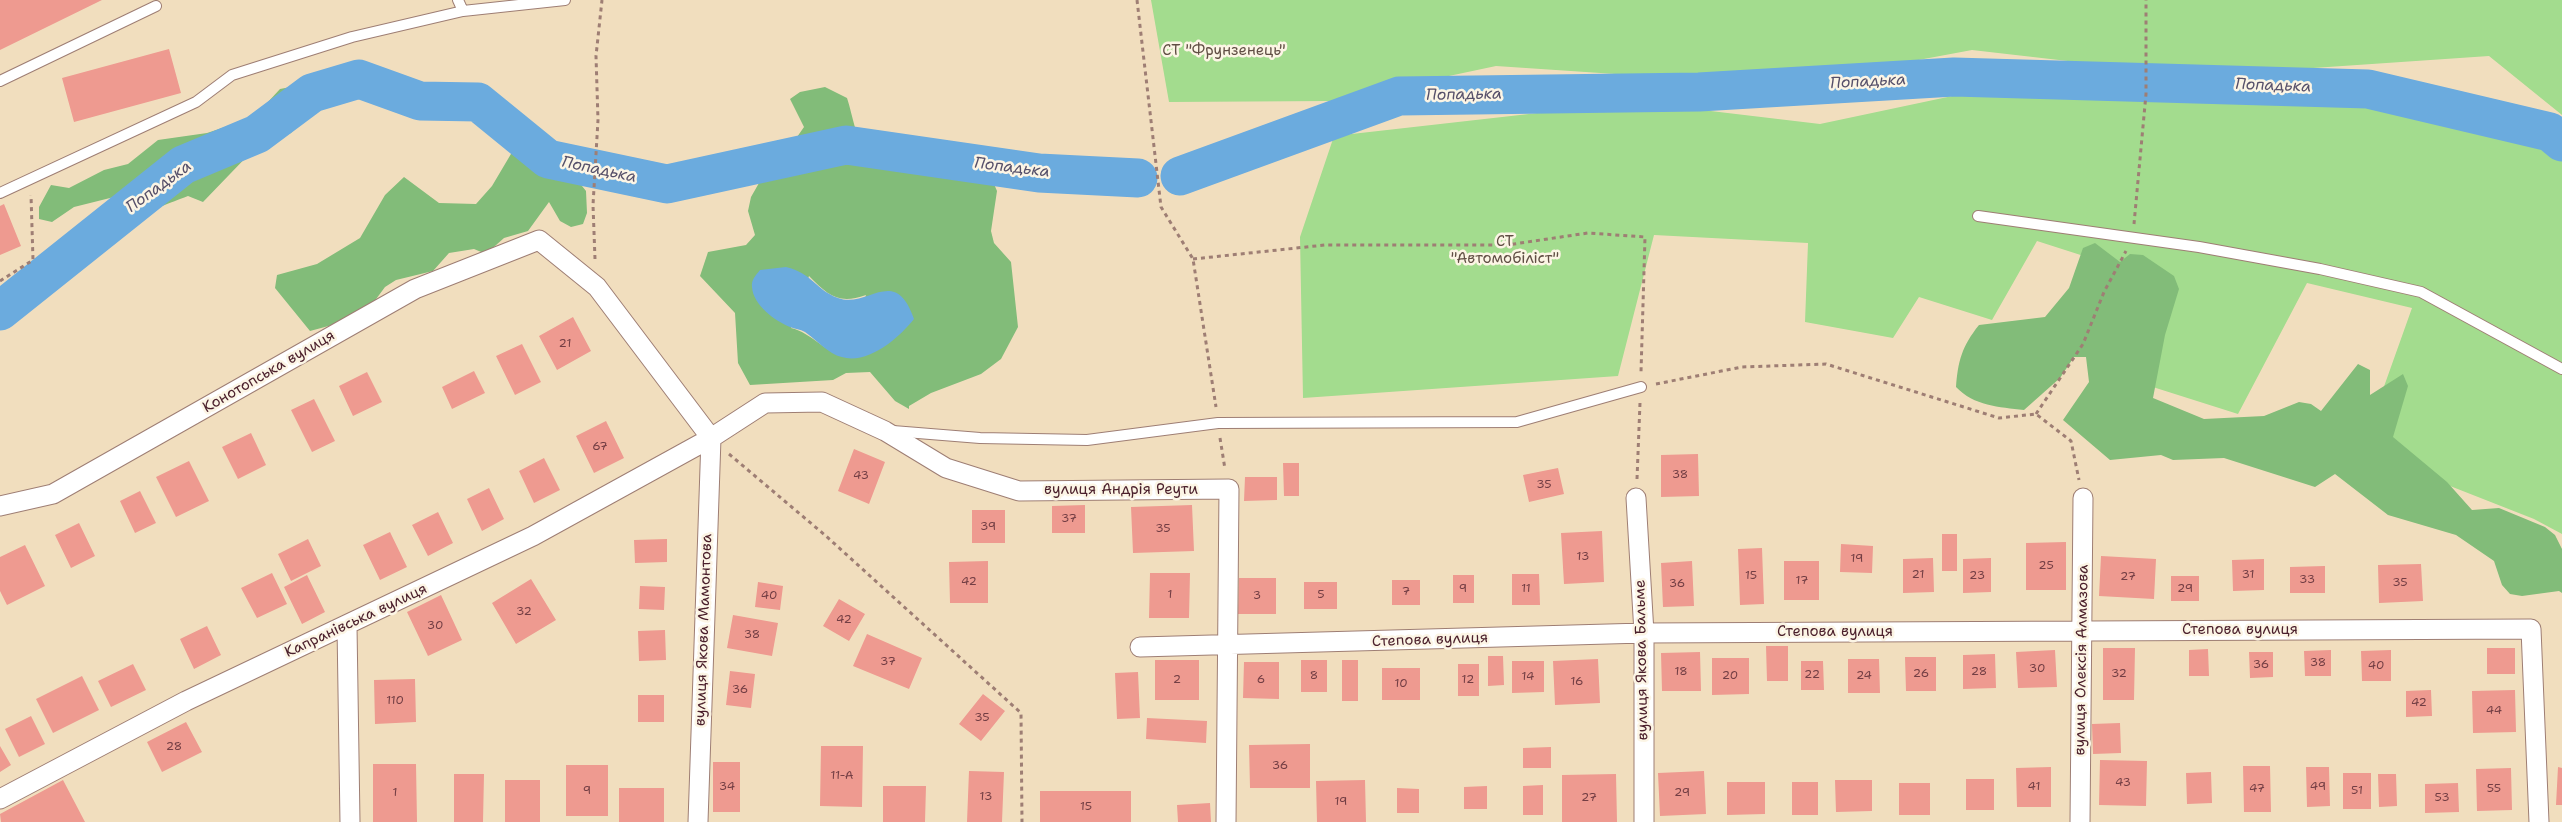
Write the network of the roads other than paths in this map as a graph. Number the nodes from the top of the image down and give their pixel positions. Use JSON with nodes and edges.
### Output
{"nodes":[{"id":1,"x":458,"y":0,"type":"edge"},
{"id":2,"x":565,"y":0,"type":"edge"},
{"id":3,"x":156,"y":6,"type":"dead end"},
{"id":4,"x":463,"y":11,"type":"junction"},
{"id":5,"x":0,"y":81,"type":"edge"},
{"id":6,"x":0,"y":193,"type":"edge"},
{"id":7,"x":1978,"y":216,"type":"dead end"},
{"id":8,"x":2562,"y":369,"type":"edge"},
{"id":9,"x":1641,"y":388,"type":"road end"},
{"id":10,"x":884,"y":431,"type":"junction"},
{"id":11,"x":711,"y":438,"type":"junction"},
{"id":12,"x":1636,"y":498,"type":"road end"},
{"id":13,"x":2083,"y":498,"type":"road end"},
{"id":14,"x":0,"y":506,"type":"edge"},
{"id":15,"x":347,"y":626,"type":"junction"},
{"id":16,"x":2082,"y":631,"type":"junction"},
{"id":17,"x":1644,"y":633,"type":"junction"},
{"id":18,"x":1229,"y":645,"type":"junction"},
{"id":19,"x":1140,"y":647,"type":"dead end"},
{"id":20,"x":0,"y":799,"type":"edge"},
{"id":21,"x":350,"y":822,"type":"edge"},
{"id":22,"x":698,"y":822,"type":"edge"},
{"id":23,"x":1226,"y":822,"type":"edge"},
{"id":24,"x":1644,"y":822,"type":"edge"},
{"id":25,"x":2080,"y":822,"type":"edge"},
{"id":26,"x":2539,"y":822,"type":"edge"}],
"edges":[{"from":1,"to":4,"type":"lane"},
{"from":2,"to":4,"type":"lane"},
{"from":3,"to":5,"type":"lane"},
{"from":4,"to":6,"type":"lane"},
{"from":7,"to":8,"type":"lane"},
{"from":9,"to":10,"type":"lane"},
{"from":10,"to":11,"type":"street","name":"вулиця Андрія Реути"},
{"from":10,"to":18,"type":"street","name":"вулиця Андрія Реути"},
{"from":11,"to":14,"type":"street","name":"Конотопська вулиця"},
{"from":11,"to":15,"type":"street","name":"Капранівська вулиця"},
{"from":11,"to":22,"type":"street","name":"вулиця Якова Мамонтова"},
{"from":12,"to":17,"type":"street","name":"вулиця Якова Бальме"},
{"from":13,"to":16,"type":"street","name":"вулиця Олексія Алмазова"},
{"from":15,"to":20,"type":"street","name":"Капранівська вулиця"},
{"from":15,"to":21,"type":"street"},
{"from":16,"to":17,"type":"street","name":"Степова вулиця"},
{"from":16,"to":25,"type":"street","name":"вулиця Олексія Алмазова"},
{"from":16,"to":26,"type":"street","name":"Степова вулиця"},
{"from":17,"to":18,"type":"street","name":"Степова вулиця"},
{"from":17,"to":24,"type":"street","name":"вулиця Якова Бальме"},
{"from":18,"to":19,"type":"street","name":"Степова вулиця"},
{"from":18,"to":23,"type":"street"}]}
